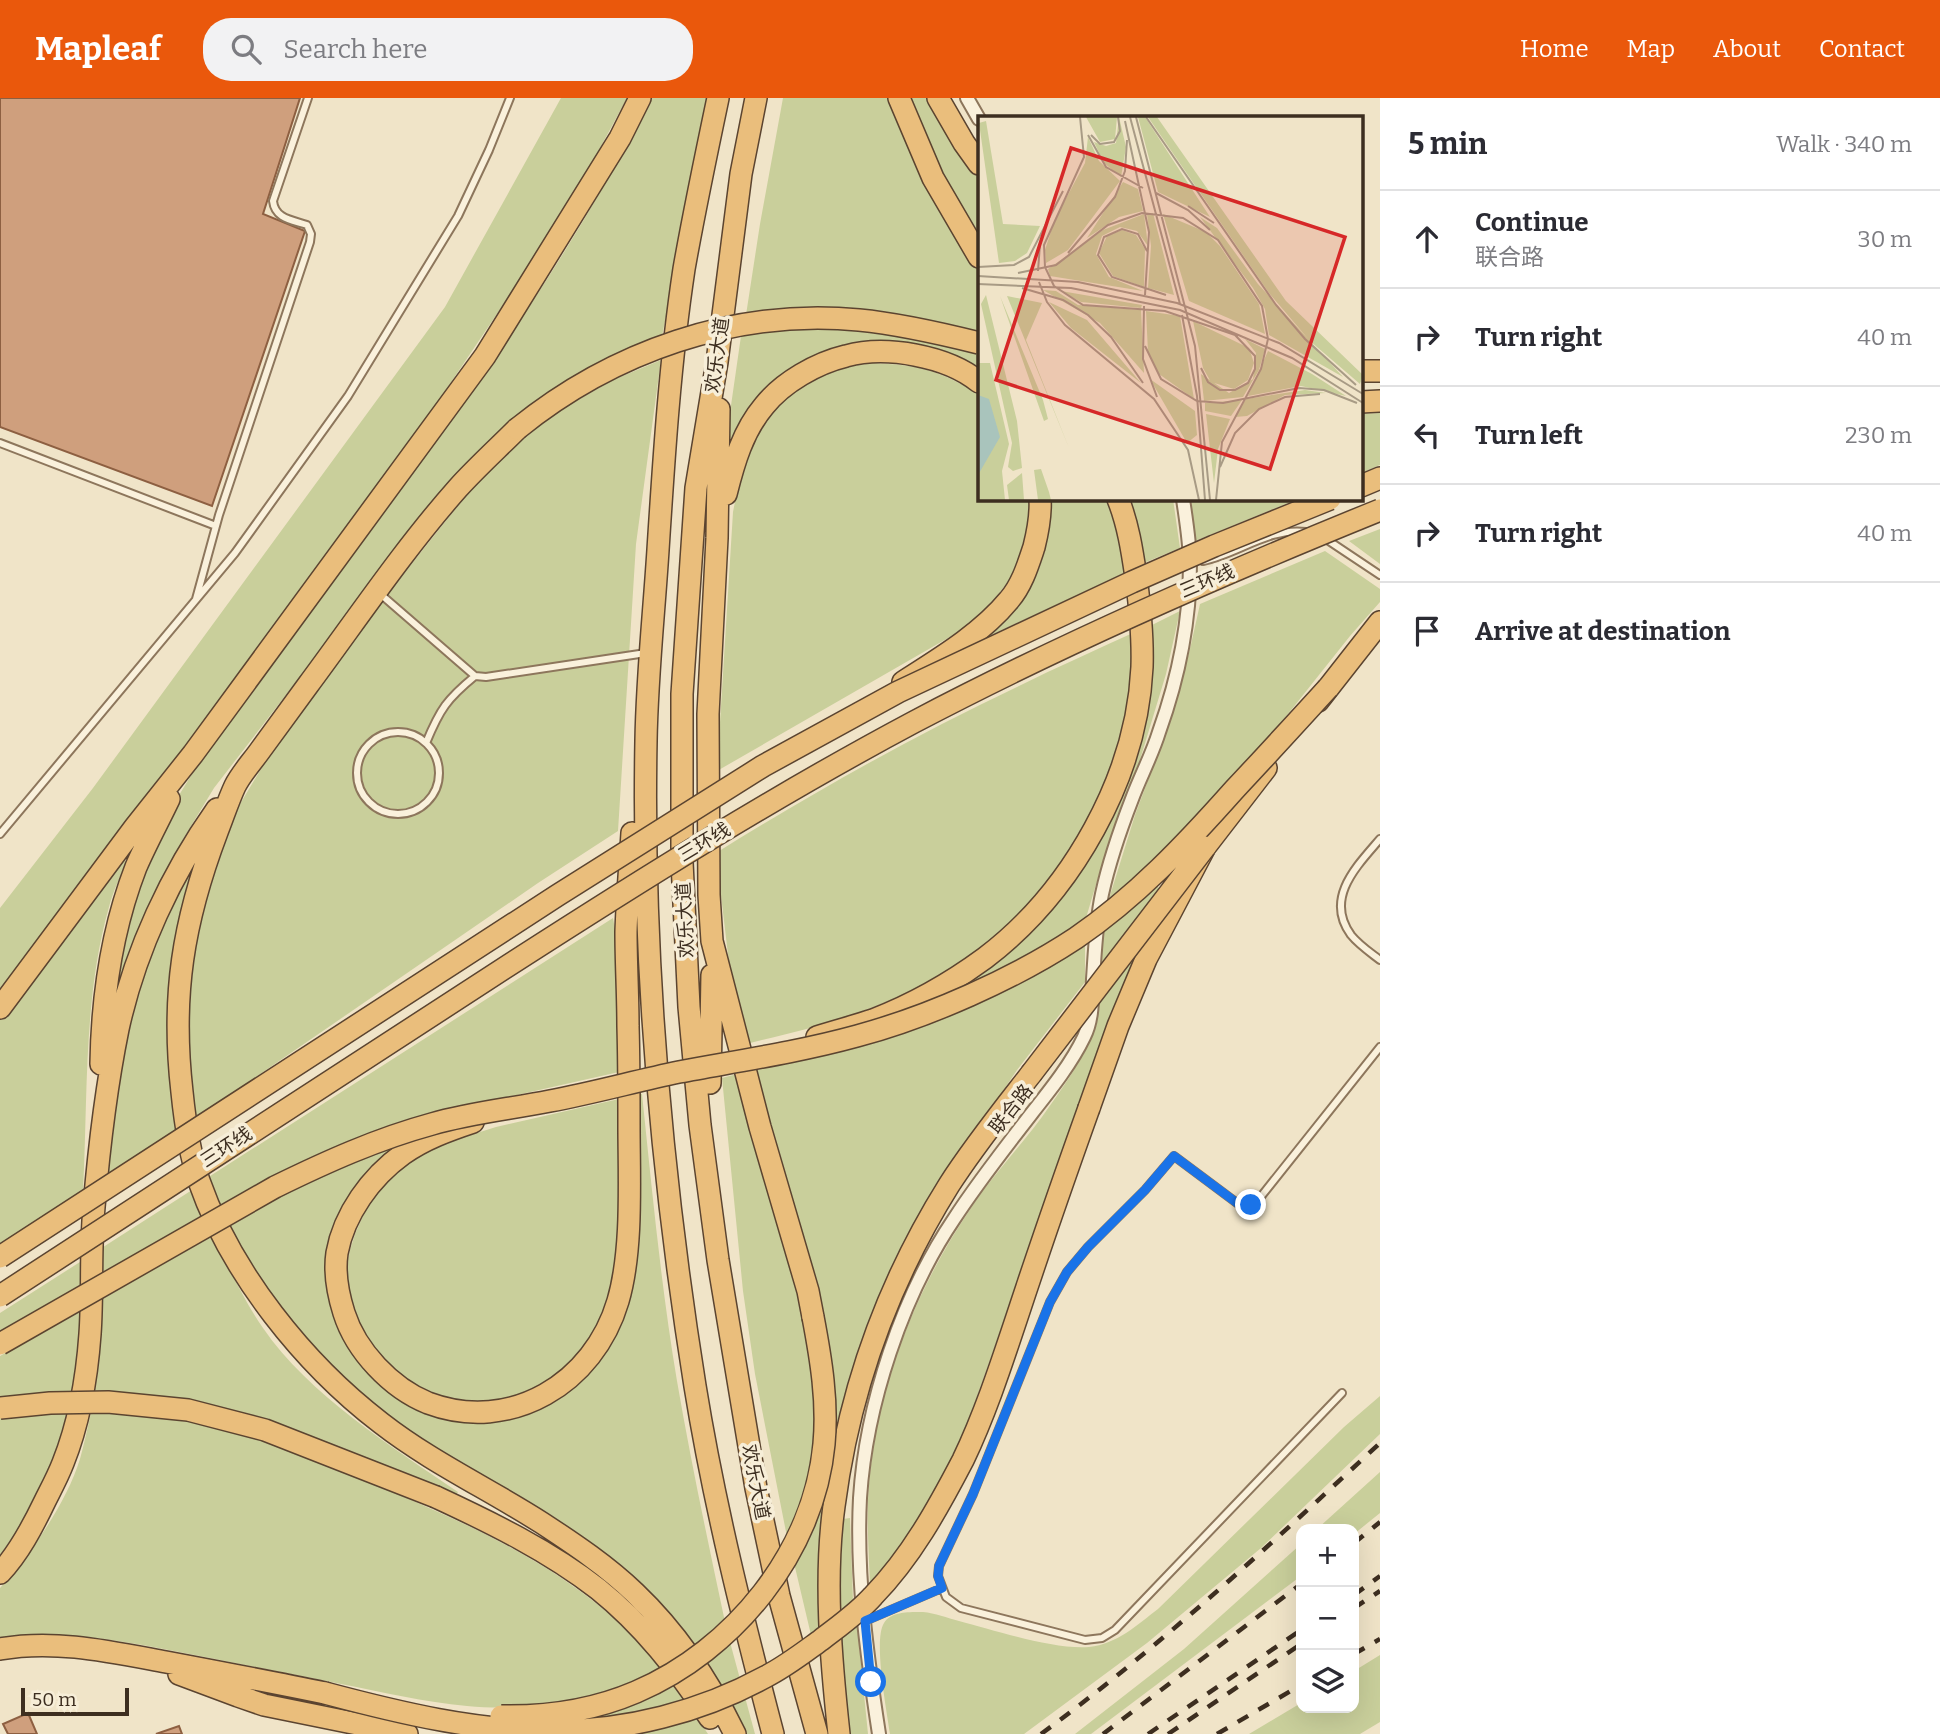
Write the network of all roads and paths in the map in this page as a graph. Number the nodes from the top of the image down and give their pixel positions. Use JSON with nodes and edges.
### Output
{"nodes":[{"id":1,"x":308,"y":98,"type":"edge"},
{"id":2,"x":510,"y":98,"type":"edge"},
{"id":3,"x":640,"y":98,"type":"edge"},
{"id":4,"x":718,"y":98,"type":"edge"},
{"id":5,"x":756,"y":98,"type":"edge"},
{"id":6,"x":899,"y":98,"type":"edge"},
{"id":7,"x":937,"y":98,"type":"edge"},
{"id":8,"x":967,"y":98,"type":"edge"},
{"id":9,"x":978,"y":117,"type":"edge"},
{"id":10,"x":978,"y":162,"type":"edge"},
{"id":11,"x":978,"y":255,"type":"edge"},
{"id":12,"x":978,"y":343,"type":"edge"},
{"id":13,"x":717,"y":362,"type":"junction"},
{"id":14,"x":978,"y":381,"type":"edge"},
{"id":15,"x":0,"y":443,"type":"edge"},
{"id":16,"x":1380,"y":478,"type":"edge"},
{"id":17,"x":1363,"y":485,"type":"edge"},
{"id":18,"x":1040,"y":500,"type":"edge"},
{"id":19,"x":1118,"y":500,"type":"edge"},
{"id":20,"x":1183,"y":500,"type":"edge"},
{"id":21,"x":1327,"y":500,"type":"edge"},
{"id":22,"x":1380,"y":510,"type":"edge"},
{"id":23,"x":216,"y":526,"type":"junction"},
{"id":24,"x":717,"y":538,"type":"junction"},
{"id":25,"x":1190,"y":563,"type":"junction"},
{"id":26,"x":1380,"y":575,"type":"edge"},
{"id":27,"x":377,"y":591,"type":"junction"},
{"id":28,"x":195,"y":604,"type":"junction"},
{"id":29,"x":1380,"y":622,"type":"edge"},
{"id":30,"x":651,"y":652,"type":"junction"},
{"id":31,"x":475,"y":676,"type":"junction"},
{"id":32,"x":1328,"y":688,"type":"junction"},
{"id":33,"x":849,"y":718,"type":"junction"},
{"id":34,"x":646,"y":737,"type":"junction"},
{"id":35,"x":426,"y":743,"type":"junction"},
{"id":36,"x":193,"y":754,"type":"junction"},
{"id":37,"x":237,"y":782,"type":"junction"},
{"id":38,"x":0,"y":834,"type":"edge"},
{"id":39,"x":1380,"y":839,"type":"edge"},
{"id":40,"x":1205,"y":847,"type":"junction"},
{"id":41,"x":712,"y":941,"type":"junction"},
{"id":42,"x":1380,"y":960,"type":"edge"},
{"id":43,"x":0,"y":1008,"type":"edge"},
{"id":44,"x":1380,"y":1047,"type":"edge"},
{"id":45,"x":759,"y":1057,"type":"junction"},
{"id":46,"x":505,"y":1110,"type":"junction"},
{"id":47,"x":700,"y":1125,"type":"junction"},
{"id":48,"x":101,"y":1140,"type":"junction"},
{"id":49,"x":0,"y":1257,"type":"edge"},
{"id":50,"x":0,"y":1296,"type":"edge"},
{"id":51,"x":0,"y":1344,"type":"edge"},
{"id":52,"x":1342,"y":1393,"type":"dead end"},
{"id":53,"x":0,"y":1408,"type":"edge"},
{"id":54,"x":0,"y":1573,"type":"edge"},
{"id":55,"x":942,"y":1588,"type":"junction"},
{"id":56,"x":865,"y":1621,"type":"junction"},
{"id":57,"x":0,"y":1649,"type":"edge"},
{"id":58,"x":213,"y":1679,"type":"junction"},
{"id":59,"x":325,"y":1693,"type":"junction"},
{"id":60,"x":407,"y":1734,"type":"edge"},
{"id":61,"x":721,"y":1734,"type":"edge"},
{"id":62,"x":734,"y":1734,"type":"edge"},
{"id":63,"x":773,"y":1734,"type":"edge"},
{"id":64,"x":817,"y":1734,"type":"edge"},
{"id":65,"x":839,"y":1734,"type":"edge"},
{"id":66,"x":879,"y":1734,"type":"edge"}],
"edges":[{"from":1,"to":23,"type":"lane"},
{"from":2,"to":28,"type":"lane"},
{"from":3,"to":36,"type":"highway"},
{"from":4,"to":30,"type":"highway","name":"欢乐大道"},
{"from":5,"to":13,"type":"highway","name":"欢乐大道"},
{"from":6,"to":11,"type":"highway"},
{"from":7,"to":10,"type":"highway"},
{"from":8,"to":9,"type":"street"},
{"from":12,"to":27,"type":"highway","bridge":true},
{"from":13,"to":24,"type":"highway"},
{"from":13,"to":47,"type":"highway","name":"欢乐大道"},
{"from":14,"to":24,"type":"highway"},
{"from":15,"to":23,"type":"lane"},
{"from":16,"to":17,"type":"highway"},
{"from":18,"to":33,"type":"highway","bridge":true},
{"from":19,"to":45,"type":"highway","bridge":true},
{"from":20,"to":25,"type":"street","name":"联合路"},
{"from":21,"to":33,"type":"highway","name":"三环线","bridge":true},
{"from":22,"to":50,"type":"highway","name":"三环线","bridge":true},
{"from":23,"to":28,"type":"lane"},
{"from":24,"to":41,"type":"highway"},
{"from":25,"to":26,"type":"lane"},
{"from":25,"to":56,"type":"street","name":"联合路"},
{"from":27,"to":31,"type":"lane"},
{"from":27,"to":37,"type":"highway"},
{"from":28,"to":38,"type":"lane"},
{"from":29,"to":32,"type":"highway"},
{"from":30,"to":31,"type":"lane"},
{"from":30,"to":34,"type":"highway","name":"欢乐大道"},
{"from":31,"to":35,"type":"lane"},
{"from":32,"to":40,"type":"highway","bridge":true},
{"from":32,"to":45,"type":"highway","bridge":true},
{"from":33,"to":49,"type":"highway","name":"三环线","bridge":true},
{"from":34,"to":46,"type":"highway","bridge":true},
{"from":34,"to":63,"type":"highway","name":"欢乐大道"},
{"from":35,"to":35,"type":"lane"},
{"from":36,"to":43,"type":"highway"},
{"from":36,"to":48,"type":"highway"},
{"from":37,"to":48,"type":"highway"},
{"from":37,"to":62,"type":"highway"},
{"from":39,"to":42,"type":"lane"},
{"from":40,"to":59,"type":"highway","bridge":true},
{"from":40,"to":65,"type":"highway","bridge":true},
{"from":41,"to":47,"type":"highway"},
{"from":41,"to":59,"type":"highway","bridge":true},
{"from":44,"to":55,"type":"lane"},
{"from":45,"to":46,"type":"highway","bridge":true},
{"from":46,"to":51,"type":"highway","bridge":true},
{"from":47,"to":64,"type":"highway","name":"欢乐大道"},
{"from":48,"to":54,"type":"highway"},
{"from":52,"to":55,"type":"lane"},
{"from":53,"to":61,"type":"highway","bridge":true},
{"from":55,"to":56,"type":"lane"},
{"from":56,"to":66,"type":"street","name":"联合路"},
{"from":57,"to":58,"type":"highway"},
{"from":58,"to":59,"type":"highway"},
{"from":58,"to":60,"type":"highway"}]}
